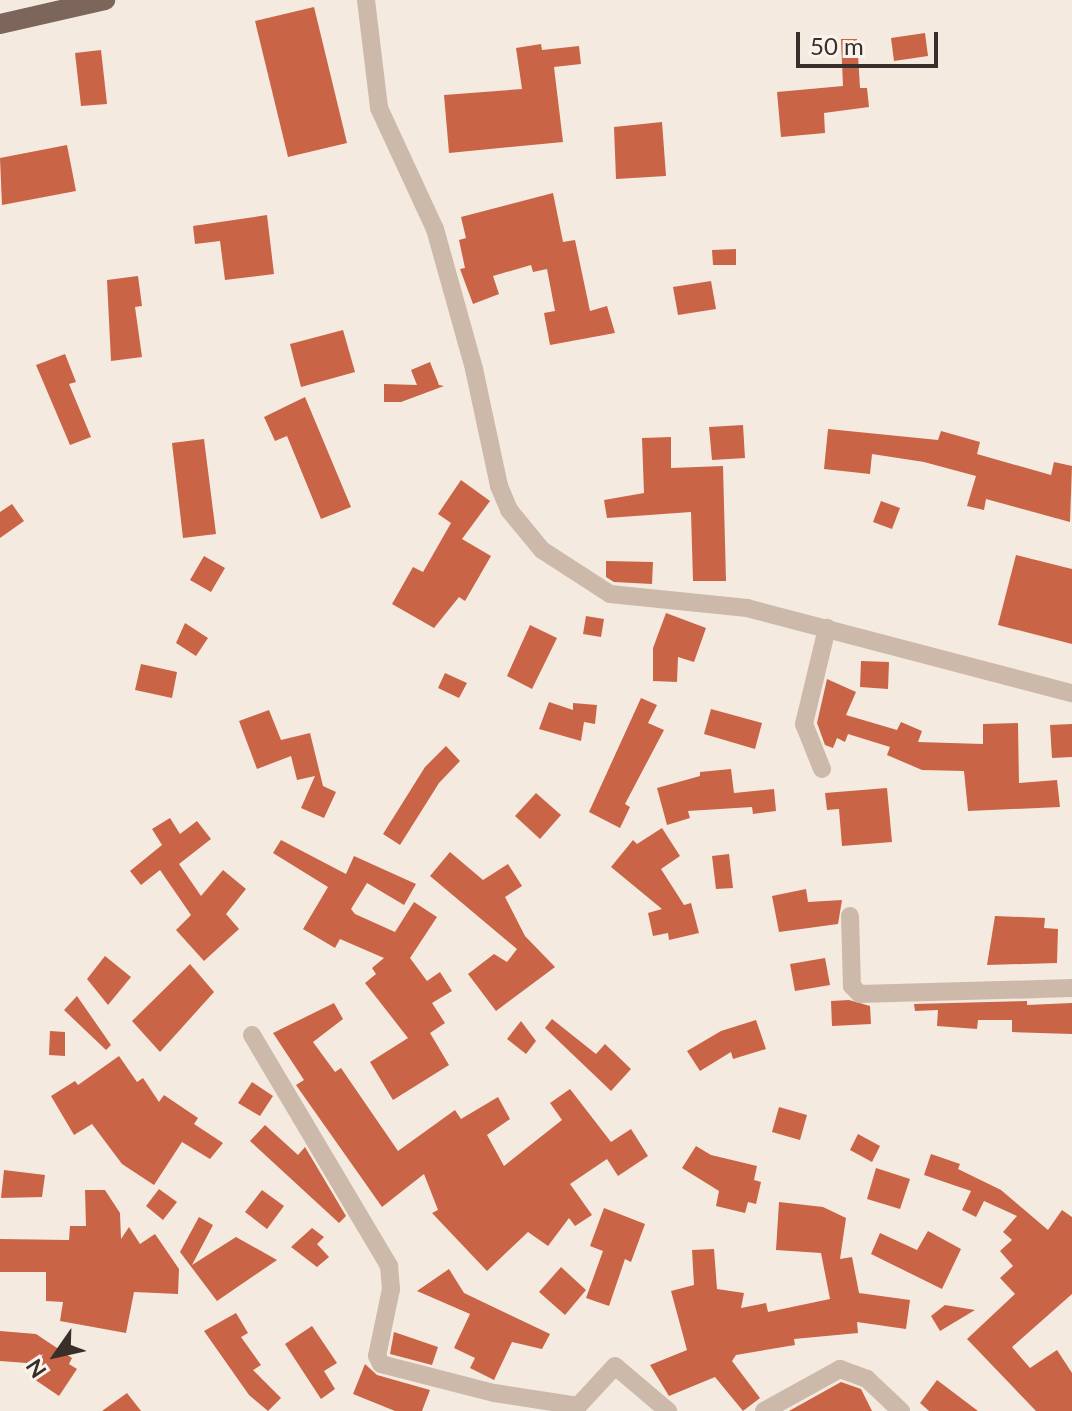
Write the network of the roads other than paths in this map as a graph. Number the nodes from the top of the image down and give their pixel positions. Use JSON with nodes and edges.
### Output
{"nodes":[{"id":1,"x":105,"y":0,"type":"edge"},
{"id":2,"x":366,"y":0,"type":"edge"},
{"id":3,"x":63,"y":3,"type":"edge"},
{"id":4,"x":0,"y":24,"type":"edge"},
{"id":5,"x":827,"y":628,"type":"junction"},
{"id":6,"x":1072,"y":693,"type":"edge"},
{"id":7,"x":822,"y":769,"type":"dead end"},
{"id":8,"x":850,"y":916,"type":"dead end"},
{"id":9,"x":1072,"y":988,"type":"edge"},
{"id":10,"x":252,"y":1035,"type":"dead end"},
{"id":11,"x":668,"y":1411,"type":"edge"},
{"id":12,"x":764,"y":1411,"type":"edge"},
{"id":13,"x":901,"y":1411,"type":"edge"}],
"edges":[{"from":1,"to":3,"type":"main road"},
{"from":2,"to":5,"type":"street"},
{"from":3,"to":4,"type":"main road"},
{"from":5,"to":6,"type":"street"},
{"from":5,"to":7,"type":"street"},
{"from":8,"to":9,"type":"street"},
{"from":10,"to":11,"type":"street"},
{"from":12,"to":13,"type":"street"}]}
